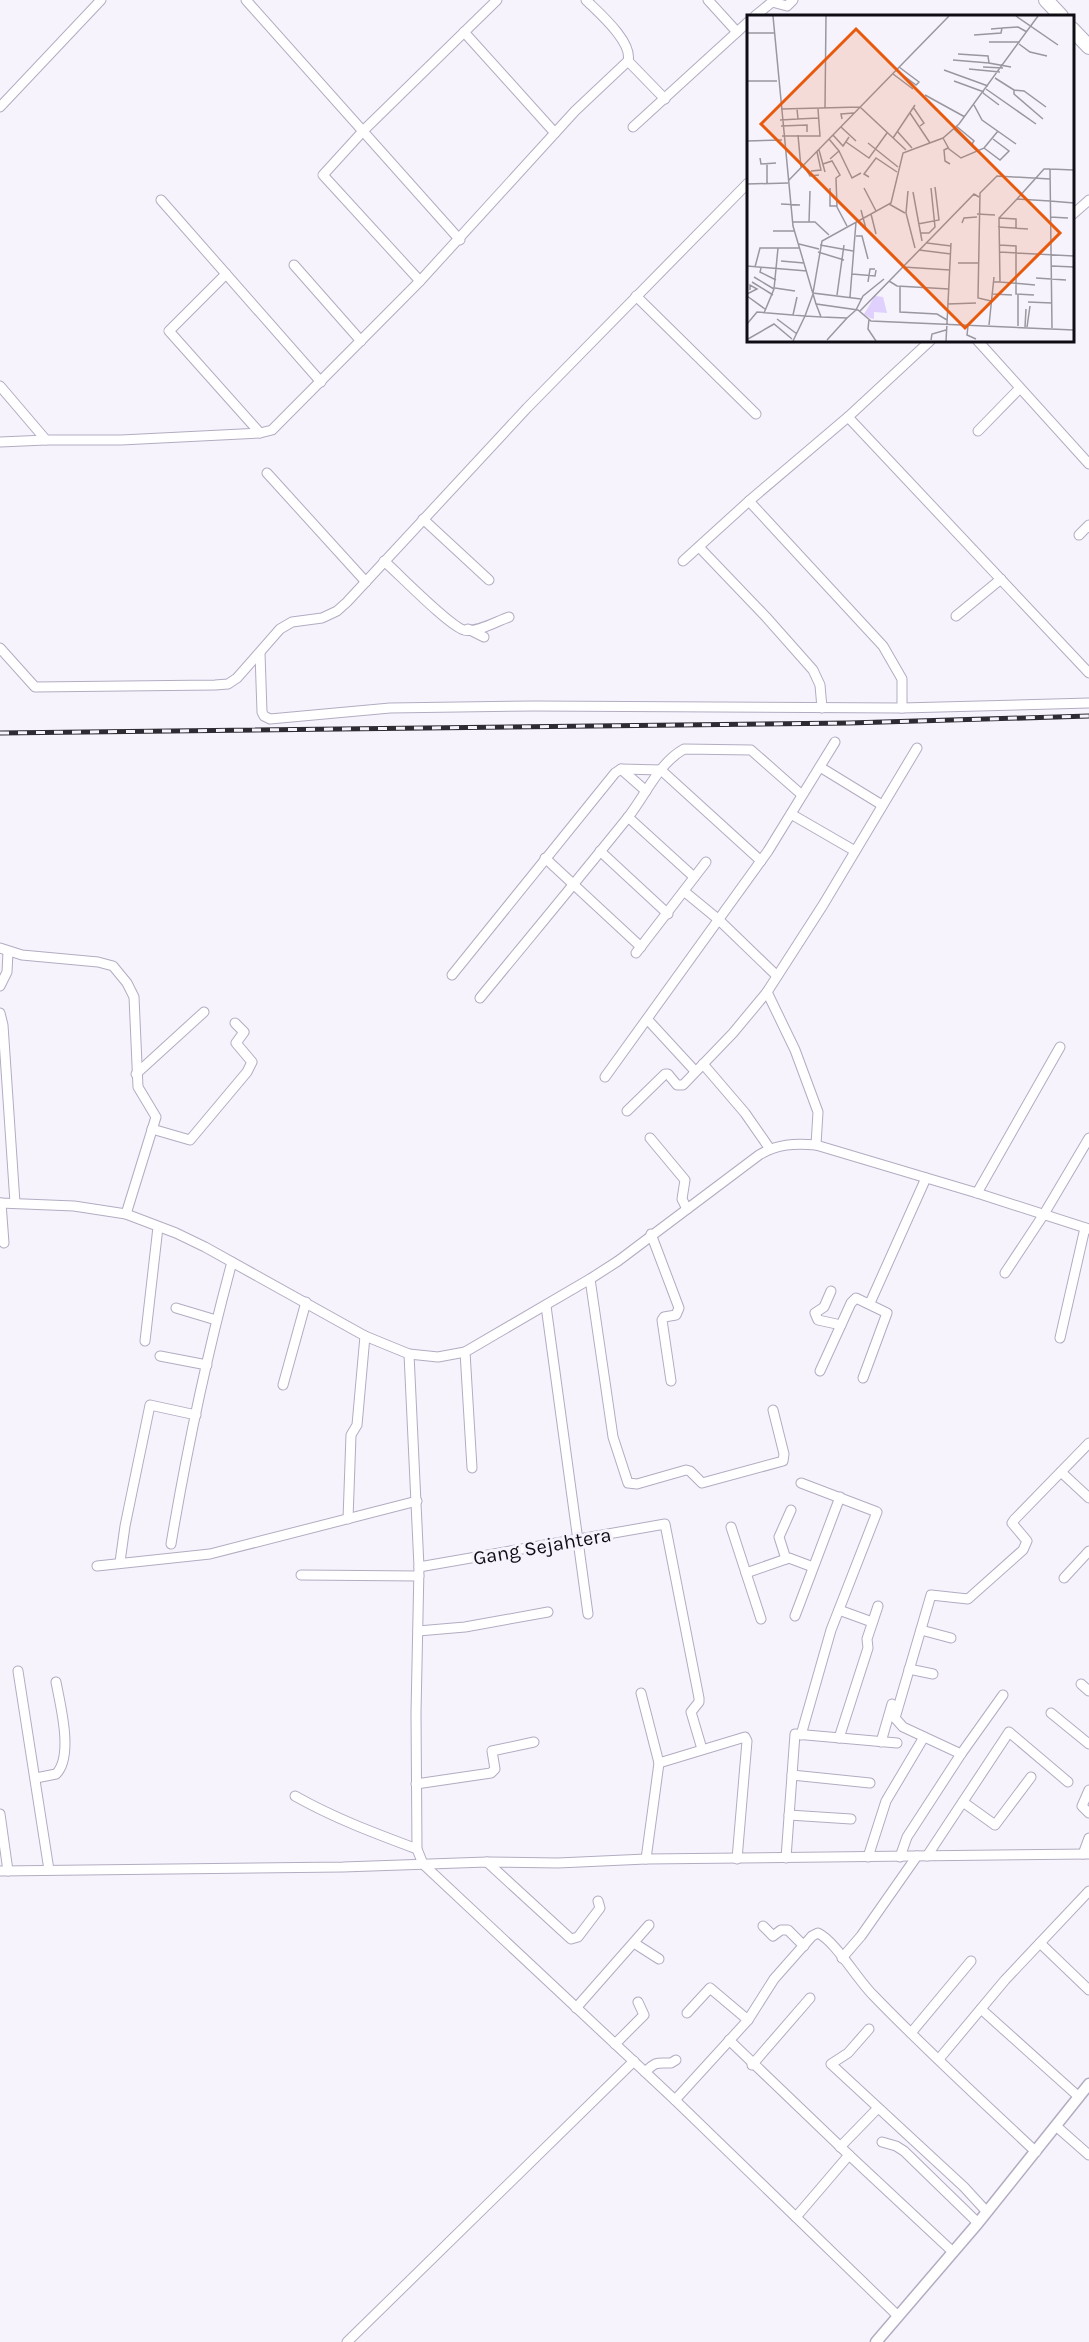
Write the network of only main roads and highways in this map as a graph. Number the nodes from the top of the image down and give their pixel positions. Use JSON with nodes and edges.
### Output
{"nodes":[{"id":1,"x":1051,"y":2,"type":"edge"},
{"id":2,"x":1060,"y":15,"type":"edge"},
{"id":3,"x":1074,"y":31,"type":"edge"},
{"id":4,"x":1089,"y":47,"type":"edge"},
{"id":5,"x":1089,"y":2084,"type":"edge"},
{"id":6,"x":876,"y":2342,"type":"edge"}],
"edges":[{"from":1,"to":2,"type":"highway"},
{"from":3,"to":4,"type":"highway"},
{"from":5,"to":6,"type":"main road"}]}
